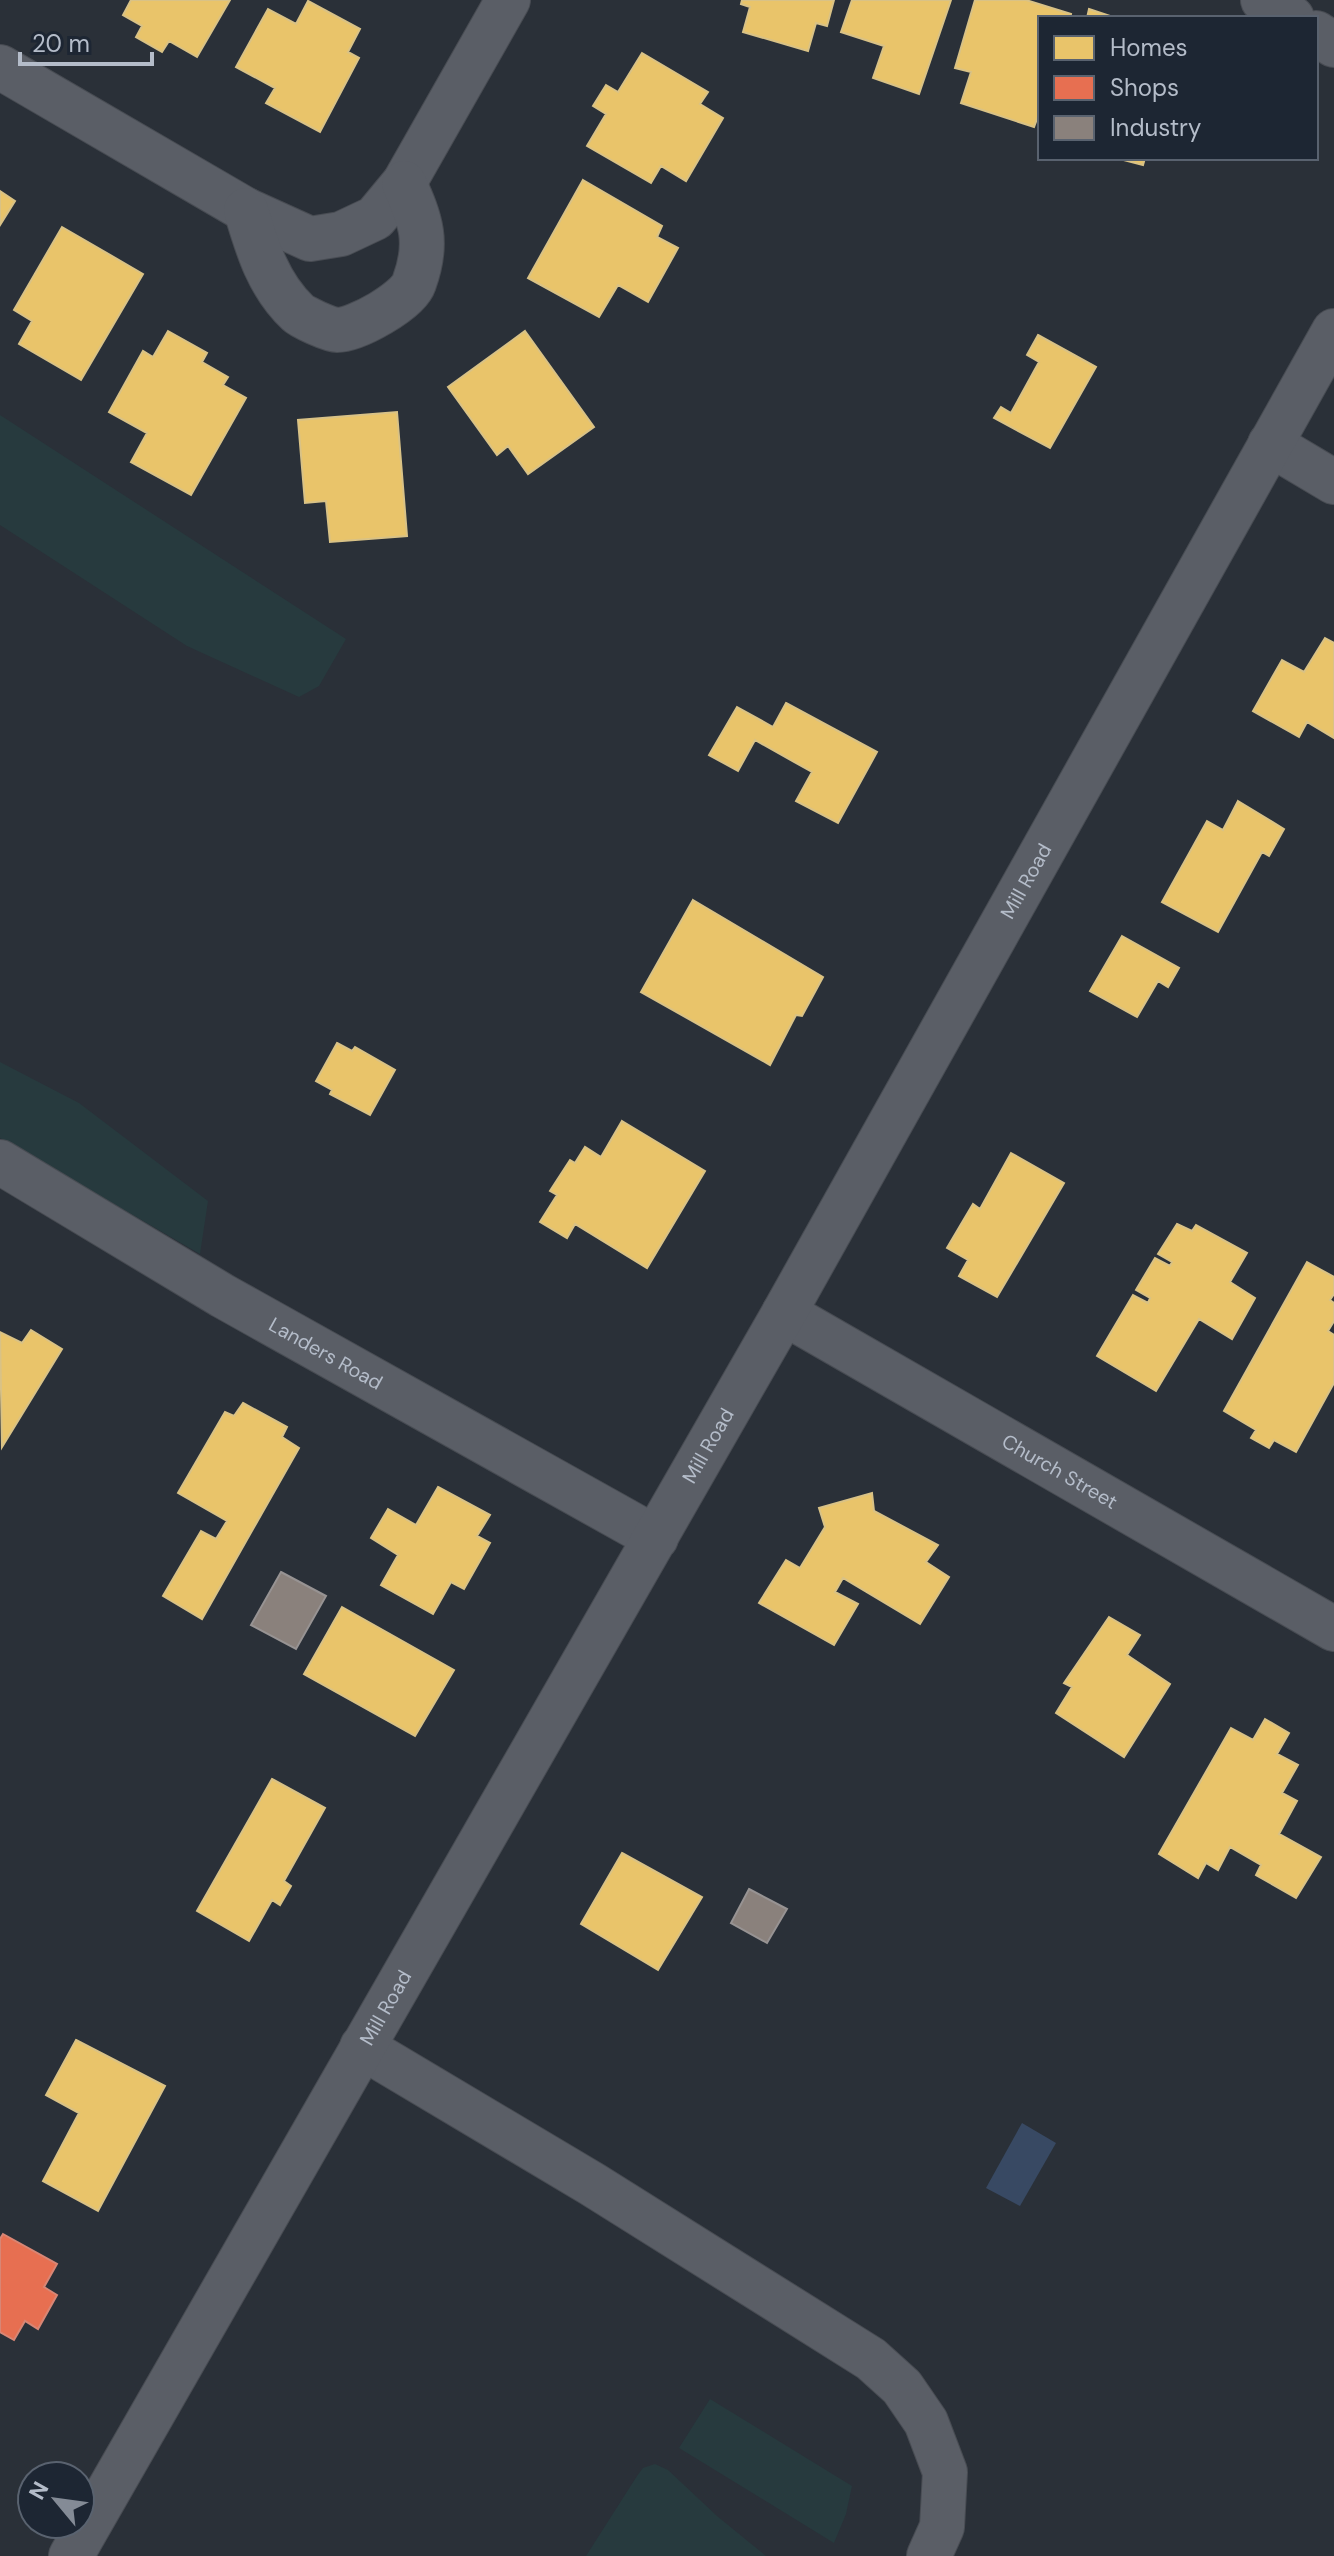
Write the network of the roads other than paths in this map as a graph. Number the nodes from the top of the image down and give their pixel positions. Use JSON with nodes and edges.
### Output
{"nodes":[{"id":1,"x":508,"y":0,"type":"edge"},
{"id":2,"x":1263,"y":0,"type":"edge"},
{"id":3,"x":1289,"y":16,"type":"edge"},
{"id":4,"x":0,"y":67,"type":"edge"},
{"id":5,"x":404,"y":183,"type":"junction"},
{"id":6,"x":246,"y":210,"type":"junction"},
{"id":7,"x":1334,"y":331,"type":"edge"},
{"id":8,"x":1270,"y":444,"type":"junction"},
{"id":9,"x":1334,"y":482,"type":"edge"},
{"id":10,"x":0,"y":1162,"type":"edge"},
{"id":11,"x":784,"y":1313,"type":"junction"},
{"id":12,"x":656,"y":1538,"type":"junction"},
{"id":13,"x":1334,"y":1629,"type":"edge"},
{"id":14,"x":362,"y":2047,"type":"junction"},
{"id":15,"x":71,"y":2556,"type":"edge"},
{"id":16,"x":929,"y":2556,"type":"edge"}],
"edges":[{"from":1,"to":5,"type":"street"},
{"from":2,"to":3,"type":"street"},
{"from":4,"to":6,"type":"street"},
{"from":5,"to":6,"type":"street"},
{"from":5,"to":6,"type":"street"},
{"from":7,"to":8,"type":"street","name":"Mill Road"},
{"from":8,"to":9,"type":"street"},
{"from":8,"to":11,"type":"street","name":"Mill Road"},
{"from":10,"to":12,"type":"street","name":"Landers Road"},
{"from":11,"to":12,"type":"street","name":"Mill Road"},
{"from":11,"to":13,"type":"street","name":"Church Street"},
{"from":12,"to":14,"type":"street","name":"Mill Road"},
{"from":14,"to":15,"type":"street","name":"Mill Road"},
{"from":14,"to":16,"type":"street"}]}
